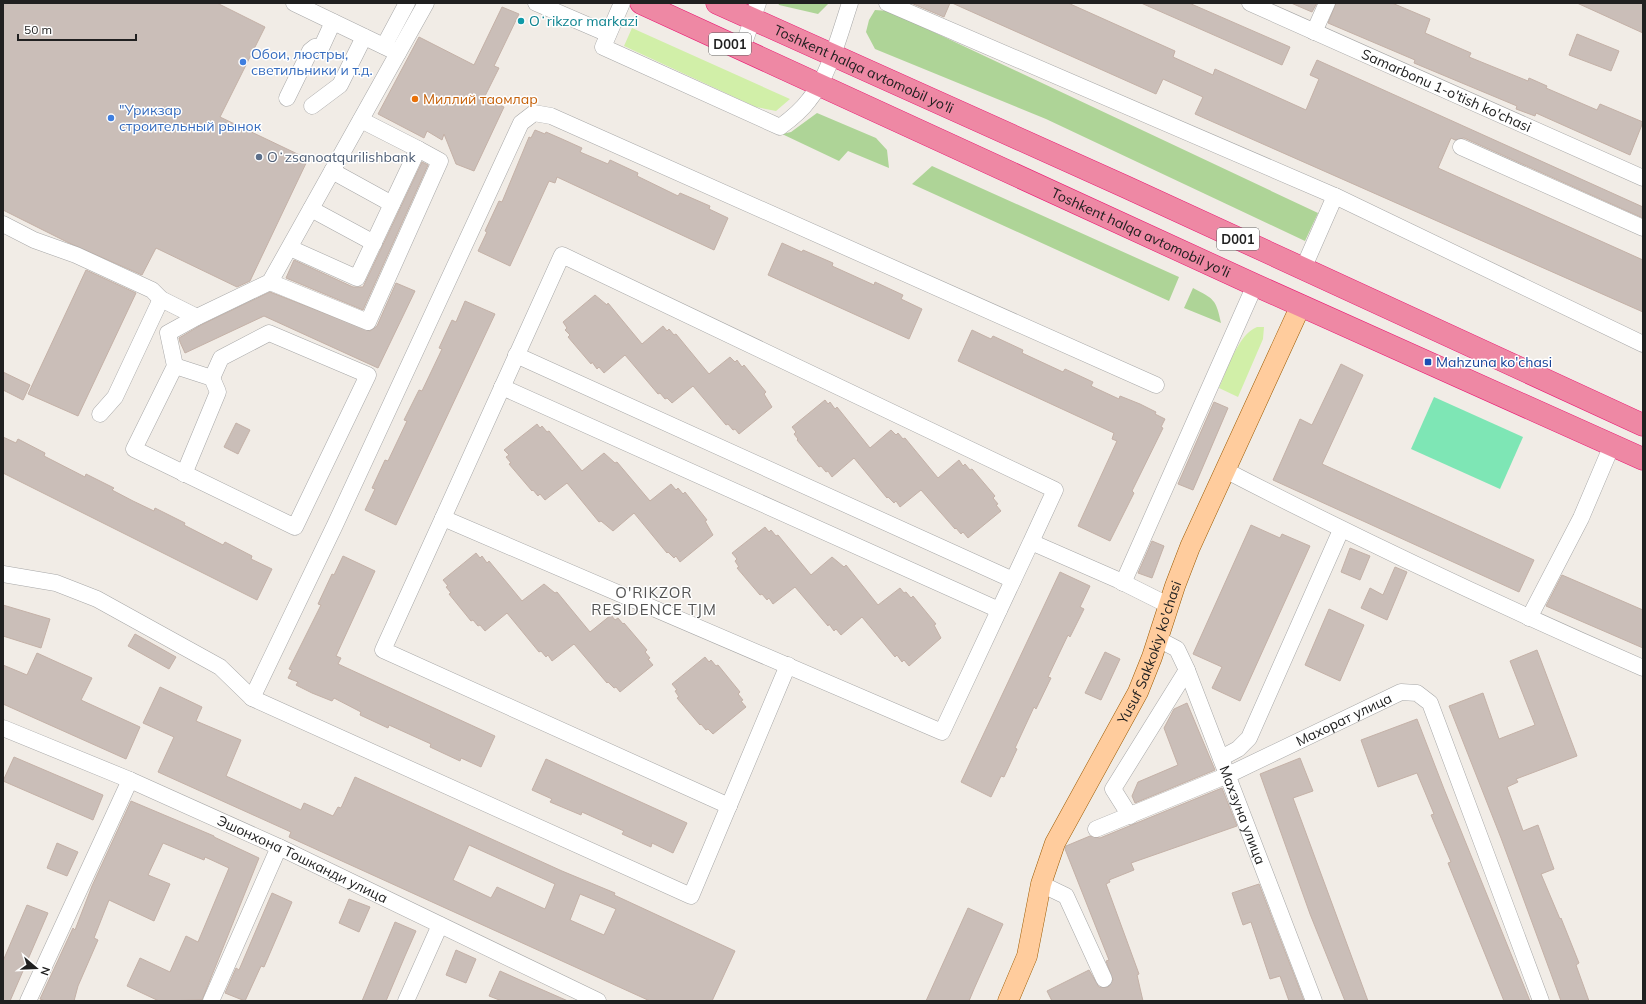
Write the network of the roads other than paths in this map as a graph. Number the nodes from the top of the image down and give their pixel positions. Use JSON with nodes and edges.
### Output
{"nodes":[{"id":1,"x":294,"y":3,"type":"edge"},
{"id":2,"x":407,"y":3,"type":"edge"},
{"id":3,"x":426,"y":3,"type":"edge"},
{"id":4,"x":536,"y":3,"type":"edge"},
{"id":5,"x":622,"y":3,"type":"edge"},
{"id":6,"x":641,"y":3,"type":"edge"},
{"id":7,"x":718,"y":3,"type":"edge"},
{"id":8,"x":850,"y":3,"type":"edge"},
{"id":9,"x":887,"y":3,"type":"edge"},
{"id":10,"x":1250,"y":3,"type":"edge"},
{"id":11,"x":1327,"y":3,"type":"edge"},
{"id":12,"x":755,"y":11,"type":"edge"},
{"id":13,"x":333,"y":22,"type":"junction"},
{"id":14,"x":1314,"y":32,"type":"junction"},
{"id":15,"x":608,"y":34,"type":"junction"},
{"id":16,"x":364,"y":38,"type":"junction"},
{"id":17,"x":742,"y":49,"type":"junction"},
{"id":18,"x":391,"y":50,"type":"junction"},
{"id":19,"x":833,"y":54,"type":"junction"},
{"id":20,"x":819,"y":84,"type":"junction"},
{"id":21,"x":287,"y":98,"type":"dead end"},
{"id":22,"x":312,"y":106,"type":"dead end"},
{"id":23,"x":361,"y":120,"type":"junction"},
{"id":24,"x":1461,"y":147,"type":"dead end"},
{"id":25,"x":418,"y":149,"type":"junction"},
{"id":26,"x":1041,"y":149,"type":"junction"},
{"id":27,"x":332,"y":171,"type":"junction"},
{"id":28,"x":1643,"y":178,"type":"edge"},
{"id":29,"x":1027,"y":179,"type":"junction"},
{"id":30,"x":1335,"y":196,"type":"junction"},
{"id":31,"x":392,"y":204,"type":"junction"},
{"id":32,"x":311,"y":209,"type":"junction"},
{"id":33,"x":3,"y":224,"type":"edge"},
{"id":34,"x":1643,"y":228,"type":"edge"},
{"id":35,"x":374,"y":243,"type":"junction"},
{"id":36,"x":290,"y":248,"type":"junction"},
{"id":37,"x":1303,"y":269,"type":"junction"},
{"id":38,"x":270,"y":282,"type":"junction"},
{"id":39,"x":1255,"y":285,"type":"junction"},
{"id":40,"x":161,"y":300,"type":"junction"},
{"id":41,"x":1301,"y":305,"type":"junction"},
{"id":42,"x":197,"y":317,"type":"junction"},
{"id":43,"x":1643,"y":344,"type":"edge"},
{"id":44,"x":516,"y":355,"type":"junction"},
{"id":45,"x":175,"y":366,"type":"junction"},
{"id":46,"x":212,"y":378,"type":"junction"},
{"id":47,"x":1156,"y":385,"type":"dead end"},
{"id":48,"x":502,"y":387,"type":"junction"},
{"id":49,"x":100,"y":414,"type":"dead end"},
{"id":50,"x":1643,"y":425,"type":"edge"},
{"id":51,"x":1612,"y":445,"type":"junction"},
{"id":52,"x":1643,"y":459,"type":"edge"},
{"id":53,"x":1225,"y":470,"type":"junction"},
{"id":54,"x":184,"y":474,"type":"junction"},
{"id":55,"x":443,"y":518,"type":"junction"},
{"id":56,"x":1341,"y":530,"type":"junction"},
{"id":57,"x":1031,"y":542,"type":"junction"},
{"id":58,"x":3,"y":574,"type":"edge"},
{"id":59,"x":1013,"y":580,"type":"junction"},
{"id":60,"x":1123,"y":583,"type":"junction"},
{"id":61,"x":1168,"y":605,"type":"junction"},
{"id":62,"x":999,"y":610,"type":"junction"},
{"id":63,"x":1529,"y":618,"type":"junction"},
{"id":64,"x":1158,"y":639,"type":"junction"},
{"id":65,"x":788,"y":665,"type":"junction"},
{"id":66,"x":1643,"y":668,"type":"edge"},
{"id":67,"x":1187,"y":670,"type":"junction"},
{"id":68,"x":252,"y":698,"type":"junction"},
{"id":69,"x":3,"y":728,"type":"edge"},
{"id":70,"x":1221,"y":758,"type":"junction"},
{"id":71,"x":1228,"y":775,"type":"junction"},
{"id":72,"x":1092,"y":776,"type":"junction"},
{"id":73,"x":130,"y":780,"type":"junction"},
{"id":74,"x":1112,"y":789,"type":"junction"},
{"id":75,"x":729,"y":806,"type":"junction"},
{"id":76,"x":1130,"y":816,"type":"junction"},
{"id":77,"x":1096,"y":830,"type":"dead end"},
{"id":78,"x":280,"y":847,"type":"junction"},
{"id":79,"x":1042,"y":884,"type":"junction"},
{"id":80,"x":440,"y":925,"type":"junction"},
{"id":81,"x":1104,"y":979,"type":"dead end"},
{"id":82,"x":28,"y":1001,"type":"edge"},
{"id":83,"x":211,"y":1001,"type":"edge"},
{"id":84,"x":406,"y":1001,"type":"edge"},
{"id":85,"x":597,"y":1001,"type":"edge"},
{"id":86,"x":1008,"y":1001,"type":"edge"},
{"id":87,"x":1314,"y":1001,"type":"edge"},
{"id":88,"x":1542,"y":1001,"type":"edge"}],
"edges":[{"from":1,"to":13,"type":"street"},
{"from":2,"to":18,"type":"street"},
{"from":3,"to":18,"type":"street"},
{"from":4,"to":15,"type":"street"},
{"from":5,"to":15,"type":"street"},
{"from":6,"to":17,"type":"highway","name":"Toshkent halqa avtomobil yo'li","number":"D001"},
{"from":7,"to":12,"type":"highway","name":"Toshkent halqa avtomobil yo'li","number":"D001"},
{"from":8,"to":19,"type":"street"},
{"from":9,"to":30,"type":"street"},
{"from":10,"to":14,"type":"street","name":"Samarbonu 1-o'tish ko'chasi"},
{"from":11,"to":14,"type":"street"},
{"from":12,"to":17,"type":"street"},
{"from":12,"to":19,"type":"highway","name":"Toshkent halqa avtomobil yo'li","number":"D001"},
{"from":13,"to":16,"type":"street"},
{"from":13,"to":21,"type":"street"},
{"from":14,"to":28,"type":"street","name":"Samarbonu 1-o'tish ko'chasi"},
{"from":15,"to":20,"type":"street"},
{"from":16,"to":18,"type":"street"},
{"from":16,"to":22,"type":"street"},
{"from":17,"to":20,"type":"highway","name":"Toshkent halqa avtomobil yo'li","number":"D001"},
{"from":18,"to":23,"type":"street"},
{"from":19,"to":20,"type":"street"},
{"from":19,"to":26,"type":"highway","name":"Toshkent halqa avtomobil yo'li","number":"D001"},
{"from":20,"to":29,"type":"highway","name":"Toshkent halqa avtomobil yo'li","number":"D001"},
{"from":23,"to":25,"type":"street"},
{"from":23,"to":27,"type":"street"},
{"from":24,"to":34,"type":"street"},
{"from":25,"to":31,"type":"street"},
{"from":25,"to":38,"type":"street"},
{"from":26,"to":29,"type":"highway"},
{"from":26,"to":37,"type":"highway","name":"Toshkent halqa avtomobil yo'li","number":"D001"},
{"from":27,"to":31,"type":"street"},
{"from":27,"to":32,"type":"street"},
{"from":29,"to":39,"type":"highway","name":"Toshkent halqa avtomobil yo'li","number":"D001"},
{"from":30,"to":37,"type":"street"},
{"from":30,"to":43,"type":"street"},
{"from":31,"to":35,"type":"street"},
{"from":32,"to":35,"type":"street"},
{"from":32,"to":36,"type":"street"},
{"from":33,"to":40,"type":"street"},
{"from":35,"to":36,"type":"street"},
{"from":36,"to":38,"type":"street"},
{"from":37,"to":50,"type":"highway","name":"Toshkent halqa avtomobil yo'li","number":"D001"},
{"from":38,"to":42,"type":"street"},
{"from":39,"to":41,"type":"highway","name":"Toshkent halqa avtomobil yo'li","number":"D001"},
{"from":39,"to":60,"type":"street"},
{"from":40,"to":42,"type":"street"},
{"from":40,"to":49,"type":"street"},
{"from":41,"to":51,"type":"highway","name":"Toshkent halqa avtomobil yo'li","number":"D001"},
{"from":41,"to":53,"type":"main road","name":"Yusuf Sakkokiy ko'chasi"},
{"from":42,"to":45,"type":"street"},
{"from":44,"to":48,"type":"street"},
{"from":44,"to":57,"type":"street"},
{"from":44,"to":59,"type":"street"},
{"from":45,"to":46,"type":"street"},
{"from":45,"to":54,"type":"street"},
{"from":46,"to":54,"type":"street"},
{"from":46,"to":54,"type":"street"},
{"from":47,"to":68,"type":"street"},
{"from":48,"to":55,"type":"street"},
{"from":48,"to":62,"type":"street"},
{"from":51,"to":52,"type":"highway","name":"Toshkent halqa avtomobil yo'li","number":"D001"},
{"from":51,"to":63,"type":"street"},
{"from":53,"to":56,"type":"street"},
{"from":53,"to":61,"type":"main road","name":"Yusuf Sakkokiy ko'chasi"},
{"from":55,"to":65,"type":"street"},
{"from":55,"to":75,"type":"street"},
{"from":56,"to":63,"type":"street"},
{"from":56,"to":70,"type":"street"},
{"from":57,"to":59,"type":"street"},
{"from":57,"to":60,"type":"street"},
{"from":58,"to":68,"type":"street"},
{"from":59,"to":62,"type":"street"},
{"from":60,"to":61,"type":"street"},
{"from":61,"to":64,"type":"main road","name":"Yusuf Sakkokiy ko'chasi"},
{"from":62,"to":65,"type":"street"},
{"from":63,"to":66,"type":"street"},
{"from":64,"to":67,"type":"street","name":"Махзуна улица"},
{"from":64,"to":72,"type":"main road","name":"Yusuf Sakkokiy ko'chasi"},
{"from":65,"to":75,"type":"street"},
{"from":67,"to":70,"type":"street","name":"Махзуна улица"},
{"from":67,"to":74,"type":"street"},
{"from":68,"to":75,"type":"street"},
{"from":69,"to":73,"type":"street","name":"Эшонхона Тошканди улица"},
{"from":70,"to":71,"type":"street","name":"Махзуна улица"},
{"from":71,"to":76,"type":"street","name":"Махорат улица"},
{"from":71,"to":87,"type":"street","name":"Махзуна улица"},
{"from":71,"to":88,"type":"street","name":"Махорат улица"},
{"from":72,"to":74,"type":"street"},
{"from":72,"to":79,"type":"main road","name":"Yusuf Sakkokiy ko'chasi"},
{"from":73,"to":78,"type":"street","name":"Эшонхона Тошканди улица"},
{"from":73,"to":82,"type":"street"},
{"from":74,"to":76,"type":"street"},
{"from":76,"to":77,"type":"street","name":"Махорат улица"},
{"from":78,"to":80,"type":"street","name":"Эшонхона Тошканди улица"},
{"from":78,"to":83,"type":"street"},
{"from":79,"to":81,"type":"street"},
{"from":79,"to":86,"type":"main road","name":"Yusuf Sakkokiy ko'chasi"},
{"from":80,"to":84,"type":"street"},
{"from":80,"to":85,"type":"street","name":"Эшонхона Тошканди улица"}]}
